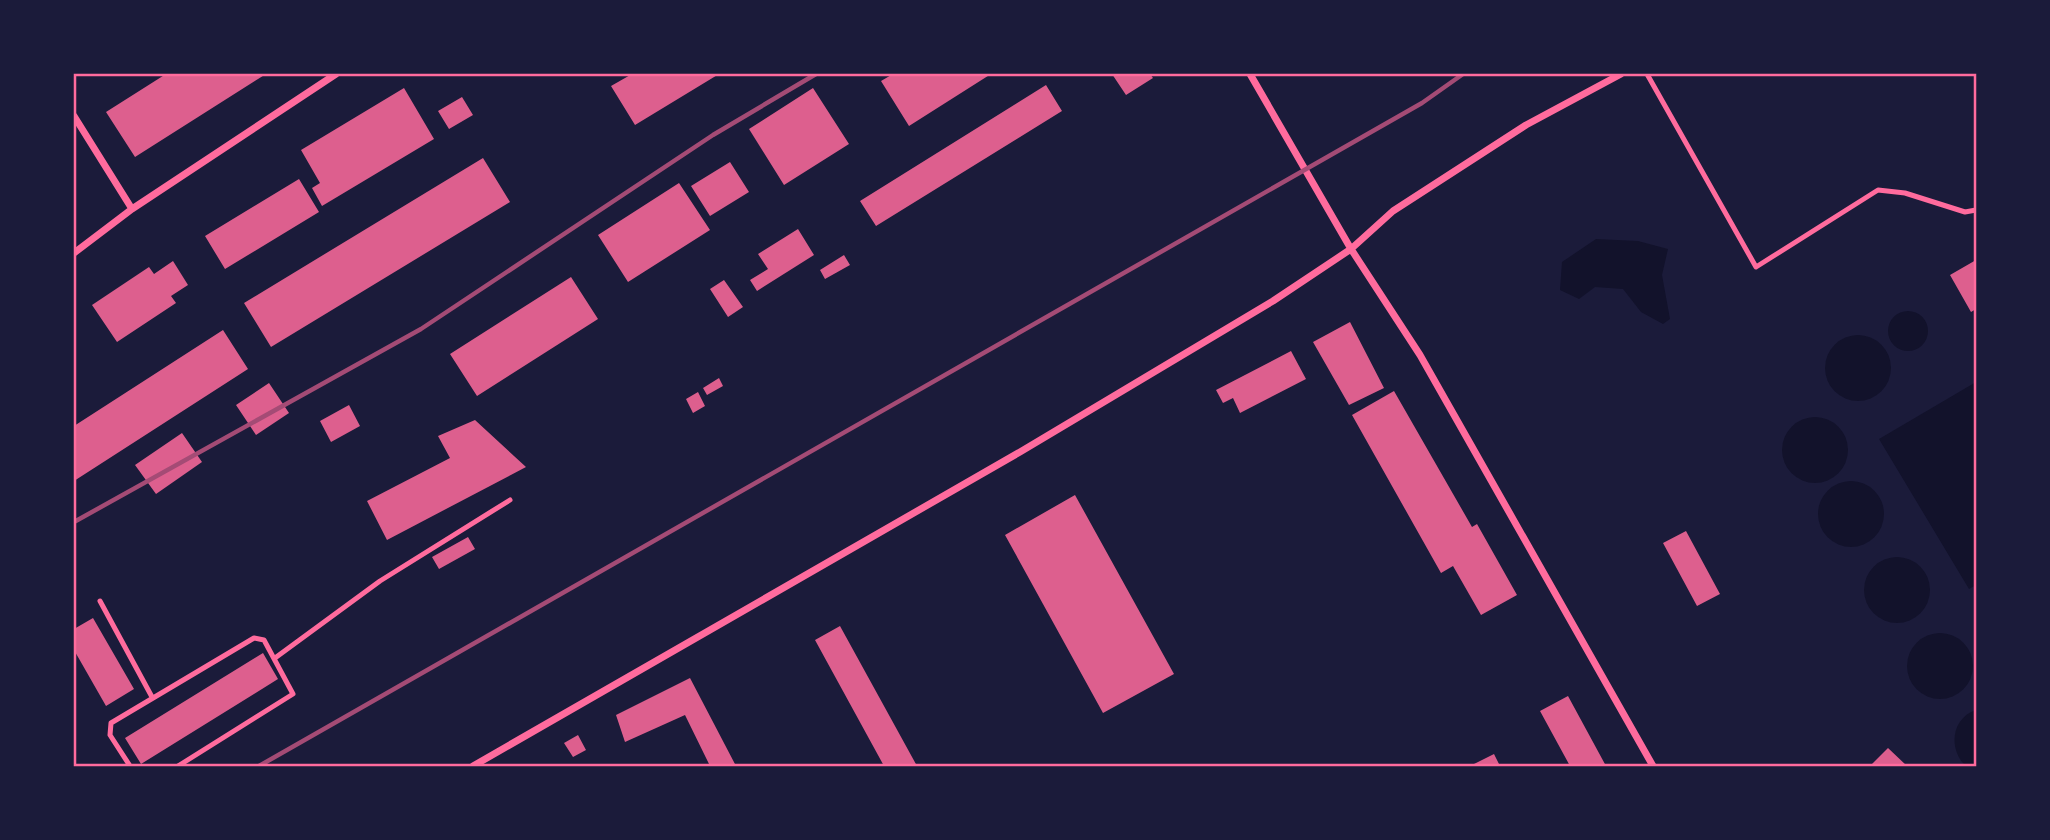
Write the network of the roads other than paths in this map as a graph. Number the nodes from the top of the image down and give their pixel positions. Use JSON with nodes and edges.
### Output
{"nodes":[{"id":1,"x":336,"y":74,"type":"edge"},
{"id":2,"x":1250,"y":74,"type":"edge"},
{"id":3,"x":1621,"y":74,"type":"edge"},
{"id":4,"x":1647,"y":74,"type":"edge"},
{"id":5,"x":74,"y":116,"type":"edge"},
{"id":6,"x":132,"y":209,"type":"junction"},
{"id":7,"x":1976,"y":209,"type":"edge"},
{"id":8,"x":1350,"y":249,"type":"junction"},
{"id":9,"x":74,"y":253,"type":"edge"},
{"id":10,"x":510,"y":500,"type":"dead end"},
{"id":11,"x":100,"y":601,"type":"dead end"},
{"id":12,"x":275,"y":658,"type":"junction"},
{"id":13,"x":152,"y":697,"type":"junction"},
{"id":14,"x":130,"y":766,"type":"edge"},
{"id":15,"x":178,"y":766,"type":"edge"},
{"id":16,"x":473,"y":766,"type":"edge"},
{"id":17,"x":1653,"y":766,"type":"edge"}],
"edges":[{"from":1,"to":6,"type":"street"},
{"from":2,"to":8,"type":"street"},
{"from":3,"to":8,"type":"street"},
{"from":4,"to":7,"type":"lane"},
{"from":5,"to":6,"type":"street"},
{"from":6,"to":9,"type":"street"},
{"from":8,"to":16,"type":"street"},
{"from":8,"to":17,"type":"street"},
{"from":10,"to":12,"type":"lane"},
{"from":11,"to":13,"type":"lane"},
{"from":12,"to":13,"type":"lane"},
{"from":12,"to":15,"type":"lane"},
{"from":13,"to":14,"type":"lane"}]}
